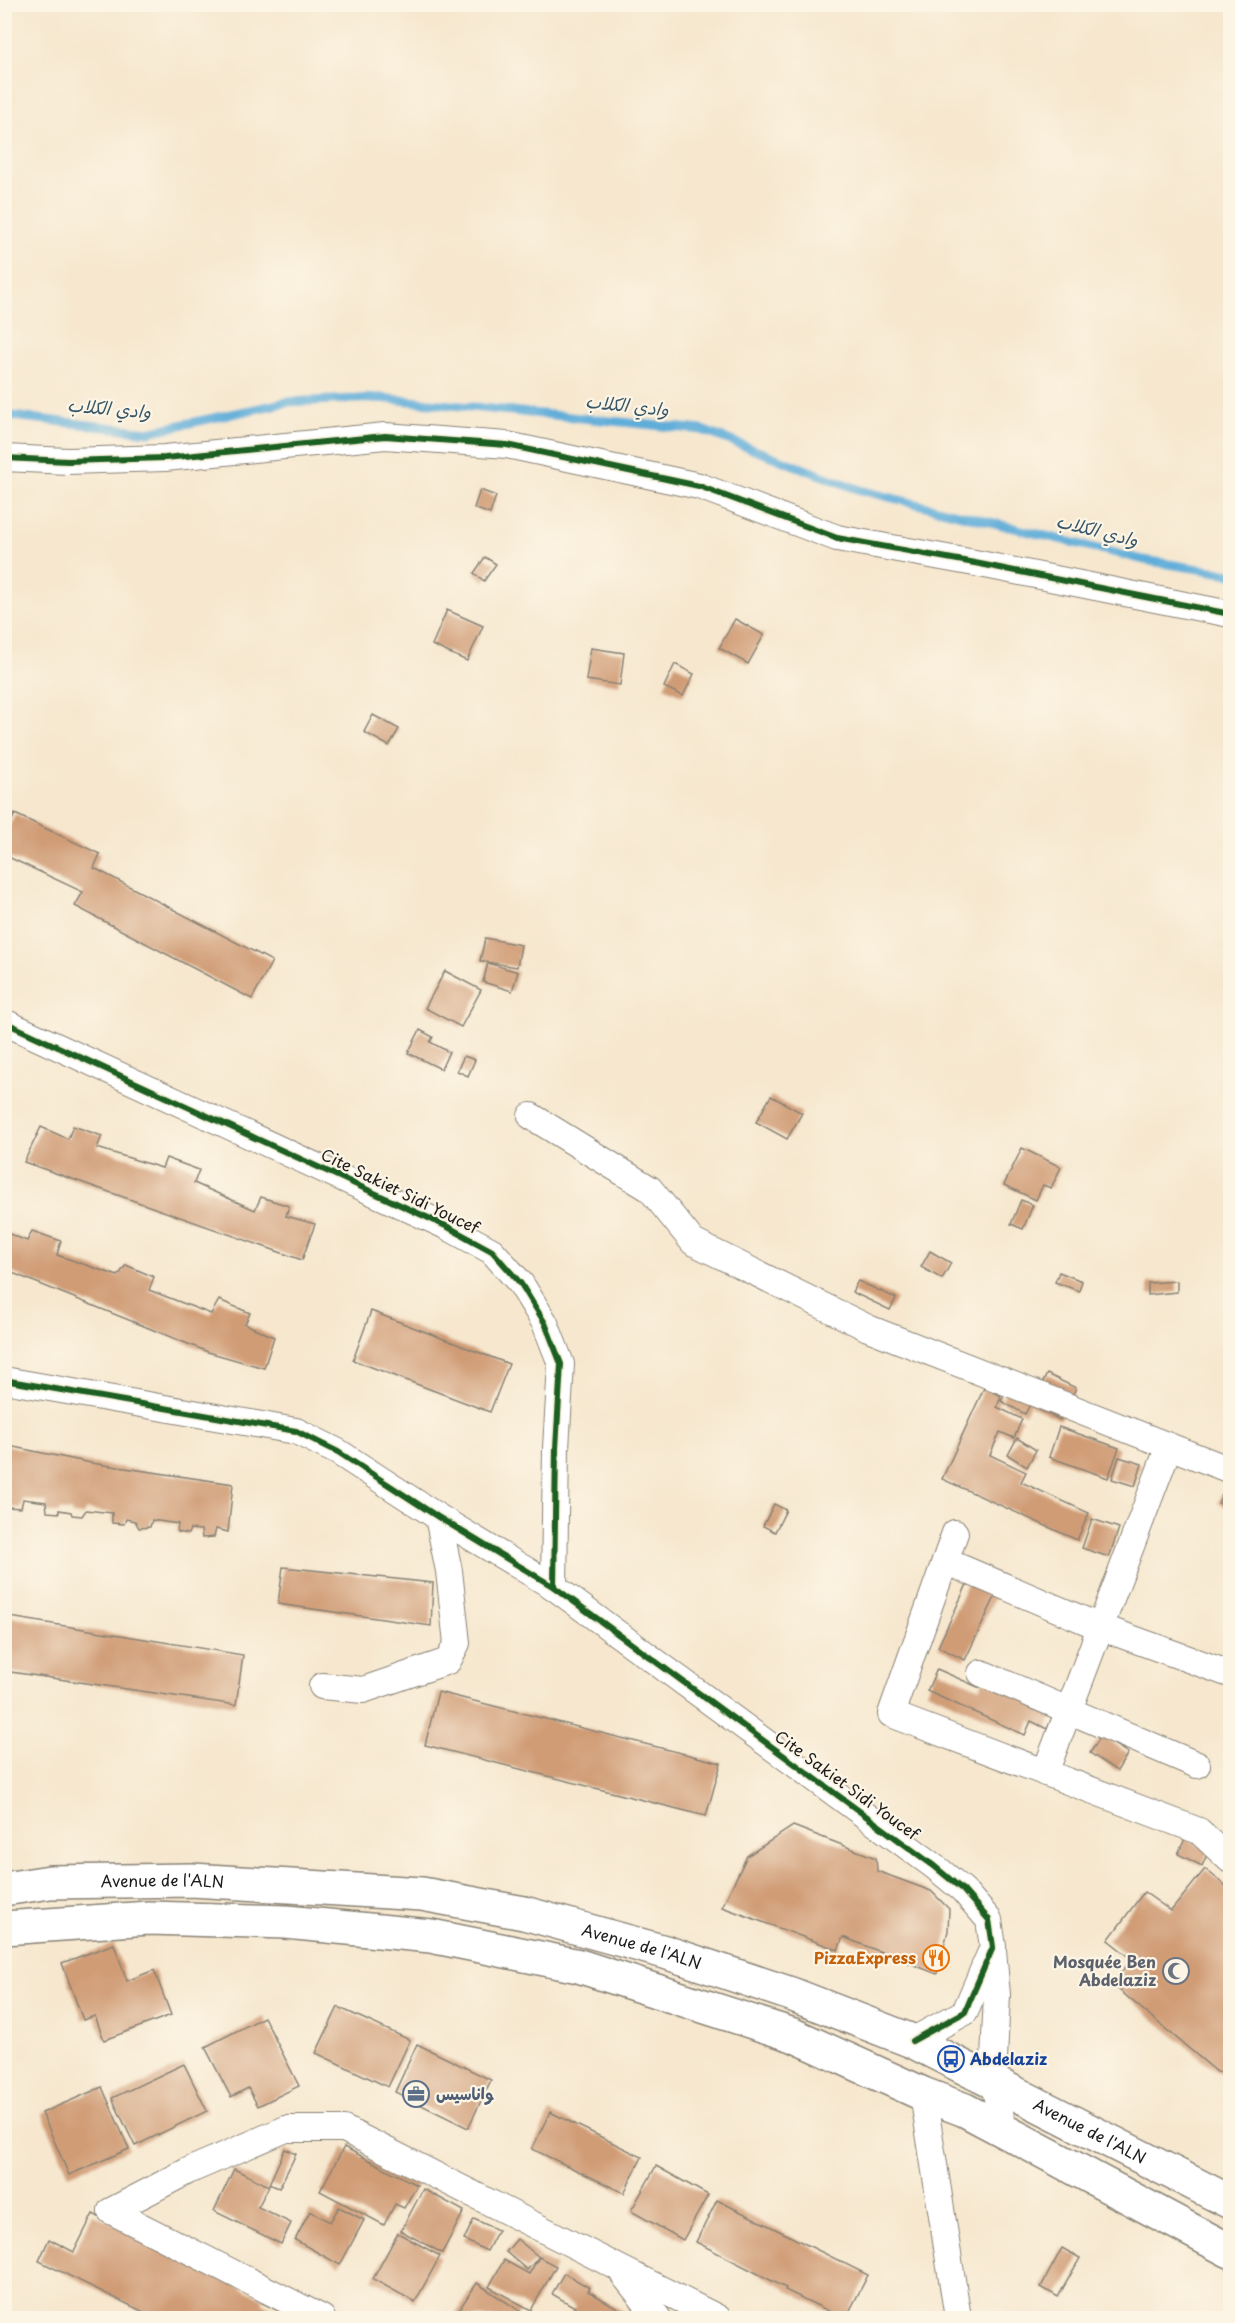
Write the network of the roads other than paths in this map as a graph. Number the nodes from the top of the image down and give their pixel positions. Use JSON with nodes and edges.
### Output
{"nodes":[{"id":1,"x":4,"y":458,"type":"edge"},
{"id":2,"x":1230,"y":614,"type":"edge"},
{"id":3,"x":4,"y":1022,"type":"edge"},
{"id":4,"x":531,"y":1116,"type":"dead end"},
{"id":5,"x":4,"y":1380,"type":"edge"},
{"id":6,"x":1169,"y":1446,"type":"junction"},
{"id":7,"x":1230,"y":1470,"type":"edge"},
{"id":8,"x":438,"y":1517,"type":"junction"},
{"id":9,"x":956,"y":1533,"type":"dead end"},
{"id":10,"x":945,"y":1562,"type":"junction"},
{"id":11,"x":554,"y":1587,"type":"junction"},
{"id":12,"x":1100,"y":1627,"type":"junction"},
{"id":13,"x":981,"y":1673,"type":"dead end"},
{"id":14,"x":1227,"y":1673,"type":"dead end"},
{"id":15,"x":322,"y":1686,"type":"dead end"},
{"id":16,"x":1069,"y":1711,"type":"junction"},
{"id":17,"x":1197,"y":1765,"type":"dead end"},
{"id":18,"x":1046,"y":1773,"type":"junction"},
{"id":19,"x":1230,"y":1860,"type":"edge"},
{"id":20,"x":4,"y":1889,"type":"edge"},
{"id":21,"x":4,"y":1928,"type":"edge"},
{"id":22,"x":993,"y":1947,"type":"junction"},
{"id":23,"x":912,"y":2041,"type":"junction"},
{"id":24,"x":993,"y":2080,"type":"junction"},
{"id":25,"x":923,"y":2094,"type":"junction"},
{"id":26,"x":1004,"y":2131,"type":"junction"},
{"id":27,"x":1230,"y":2202,"type":"edge"},
{"id":28,"x":1230,"y":2251,"type":"edge"},
{"id":29,"x":618,"y":2267,"type":"junction"},
{"id":30,"x":322,"y":2319,"type":"edge"},
{"id":31,"x":658,"y":2319,"type":"edge"},
{"id":32,"x":718,"y":2319,"type":"edge"},
{"id":33,"x":958,"y":2319,"type":"edge"}],
"edges":[{"from":1,"to":2,"type":"street"},
{"from":3,"to":11,"type":"street","name":"Cite Sakiet Sidi Youcef"},
{"from":4,"to":6,"type":"street"},
{"from":5,"to":8,"type":"street","name":"Cite Sakiet Sidi Youcef"},
{"from":6,"to":7,"type":"street"},
{"from":6,"to":12,"type":"street"},
{"from":8,"to":11,"type":"street","name":"Cite Sakiet Sidi Youcef"},
{"from":8,"to":15,"type":"street"},
{"from":9,"to":10,"type":"street"},
{"from":10,"to":12,"type":"street"},
{"from":10,"to":18,"type":"street"},
{"from":11,"to":22,"type":"street","name":"Cite Sakiet Sidi Youcef"},
{"from":12,"to":14,"type":"street"},
{"from":12,"to":16,"type":"street"},
{"from":13,"to":16,"type":"street"},
{"from":16,"to":17,"type":"street"},
{"from":16,"to":18,"type":"street"},
{"from":18,"to":19,"type":"street"},
{"from":20,"to":23,"type":"main road","name":"Avenue de l'ALN"},
{"from":21,"to":25,"type":"main road"},
{"from":22,"to":23,"type":"street"},
{"from":22,"to":24,"type":"street","name":"Cite Sakiet Sidi Youcef"},
{"from":23,"to":24,"type":"main road","name":"Avenue de l'ALN"},
{"from":24,"to":26,"type":"street","name":"Cite Sakiet Sidi Youcef"},
{"from":24,"to":27,"type":"main road","name":"Avenue de l'ALN"},
{"from":25,"to":26,"type":"main road"},
{"from":25,"to":33,"type":"street"},
{"from":26,"to":28,"type":"main road"},
{"from":29,"to":30,"type":"street"},
{"from":29,"to":31,"type":"street"},
{"from":29,"to":32,"type":"street"}]}
